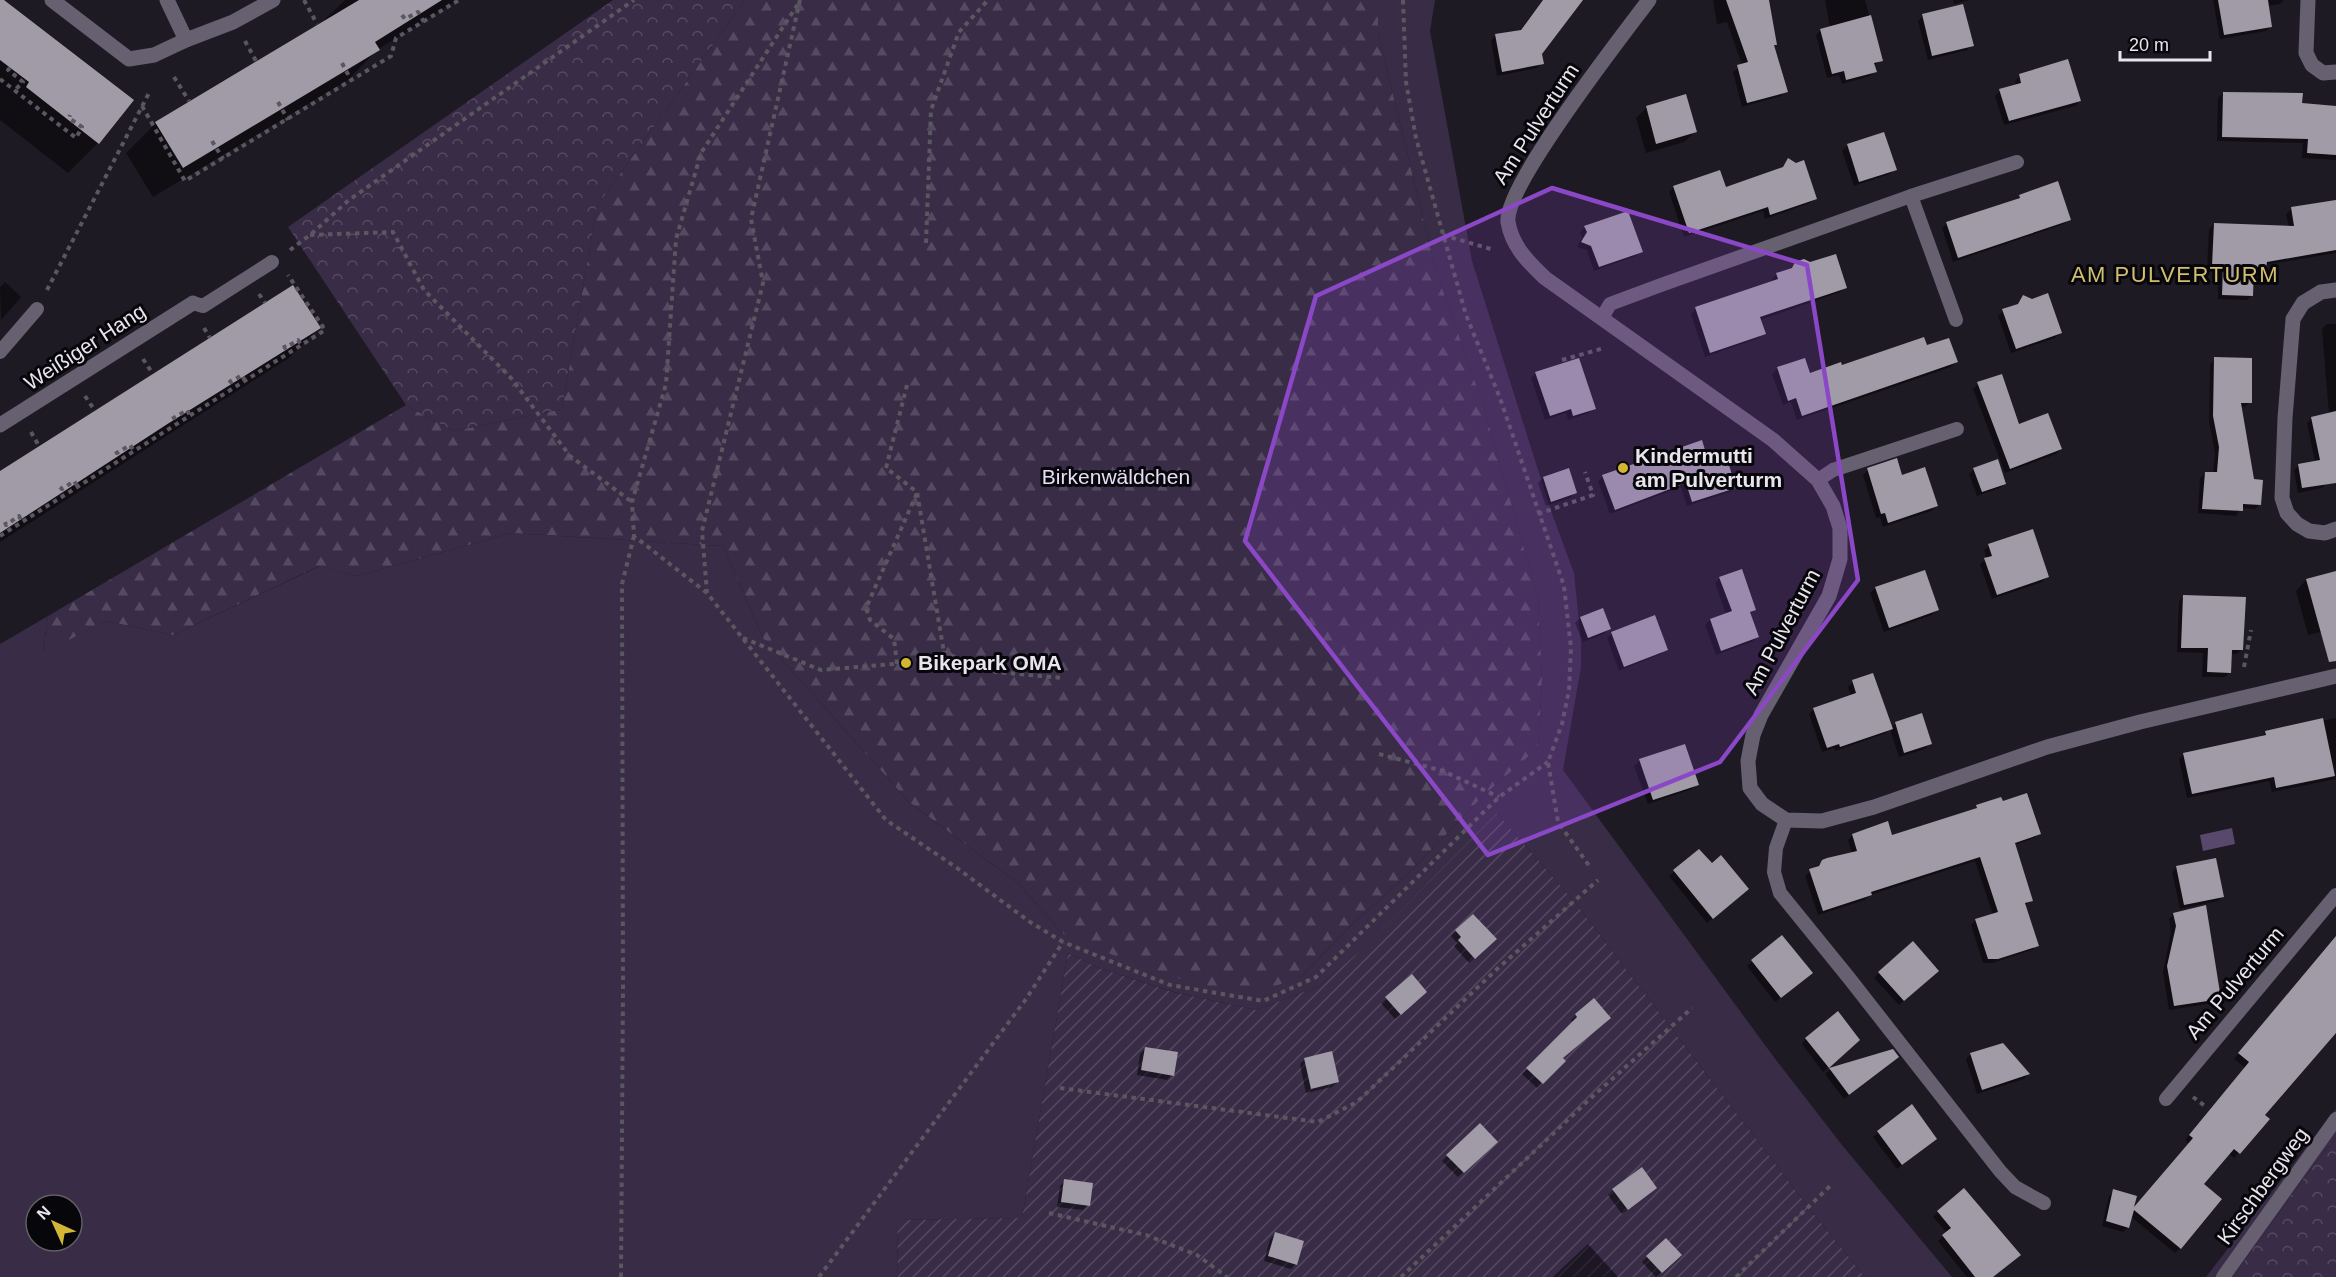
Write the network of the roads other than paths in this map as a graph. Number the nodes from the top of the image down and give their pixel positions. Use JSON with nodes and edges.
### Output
{"nodes":[{"id":1,"x":52,"y":0,"type":"edge"},
{"id":2,"x":166,"y":0,"type":"edge"},
{"id":3,"x":273,"y":0,"type":"edge"},
{"id":4,"x":1649,"y":0,"type":"edge"},
{"id":5,"x":2308,"y":0,"type":"edge"},
{"id":6,"x":186,"y":40,"type":"junction"},
{"id":7,"x":2336,"y":72,"type":"edge"},
{"id":8,"x":2017,"y":162,"type":"dead end"},
{"id":9,"x":1911,"y":196,"type":"junction"},
{"id":10,"x":272,"y":262,"type":"road end"},
{"id":11,"x":2336,"y":290,"type":"edge"},
{"id":12,"x":193,"y":303,"type":"joint"},
{"id":13,"x":38,"y":309,"type":"dead end"},
{"id":14,"x":1602,"y":318,"type":"junction"},
{"id":15,"x":1956,"y":320,"type":"dead end"},
{"id":16,"x":0,"y":352,"type":"edge"},
{"id":17,"x":0,"y":425,"type":"edge"},
{"id":18,"x":1957,"y":429,"type":"dead end"},
{"id":19,"x":1818,"y":480,"type":"junction"},
{"id":20,"x":2336,"y":529,"type":"edge"},
{"id":21,"x":2336,"y":676,"type":"edge"},
{"id":22,"x":1786,"y":820,"type":"junction"},
{"id":23,"x":2336,"y":895,"type":"edge"},
{"id":24,"x":2166,"y":1099,"type":"dead end"},
{"id":25,"x":2336,"y":1119,"type":"edge"},
{"id":26,"x":2044,"y":1203,"type":"dead end"},
{"id":27,"x":2223,"y":1277,"type":"edge"}],
"edges":[{"from":1,"to":6,"type":"street"},
{"from":2,"to":6,"type":"street"},
{"from":3,"to":6,"type":"street"},
{"from":4,"to":14,"type":"street","name":"Am Pulverturm"},
{"from":5,"to":7,"type":"street"},
{"from":8,"to":9,"type":"lane"},
{"from":9,"to":14,"type":"lane"},
{"from":9,"to":15,"type":"lane"},
{"from":10,"to":12,"type":"lane"},
{"from":11,"to":20,"type":"street"},
{"from":12,"to":17,"type":"street","name":"Weißiger Hang"},
{"from":13,"to":16,"type":"lane"},
{"from":14,"to":19,"type":"street","name":"Am Pulverturm"},
{"from":18,"to":19,"type":"lane"},
{"from":19,"to":22,"type":"street","name":"Am Pulverturm"},
{"from":21,"to":22,"type":"street"},
{"from":22,"to":26,"type":"lane"},
{"from":23,"to":24,"type":"lane","name":"Am Pulverturm"},
{"from":25,"to":27,"type":"lane","name":"Kirschbergweg"}]}
